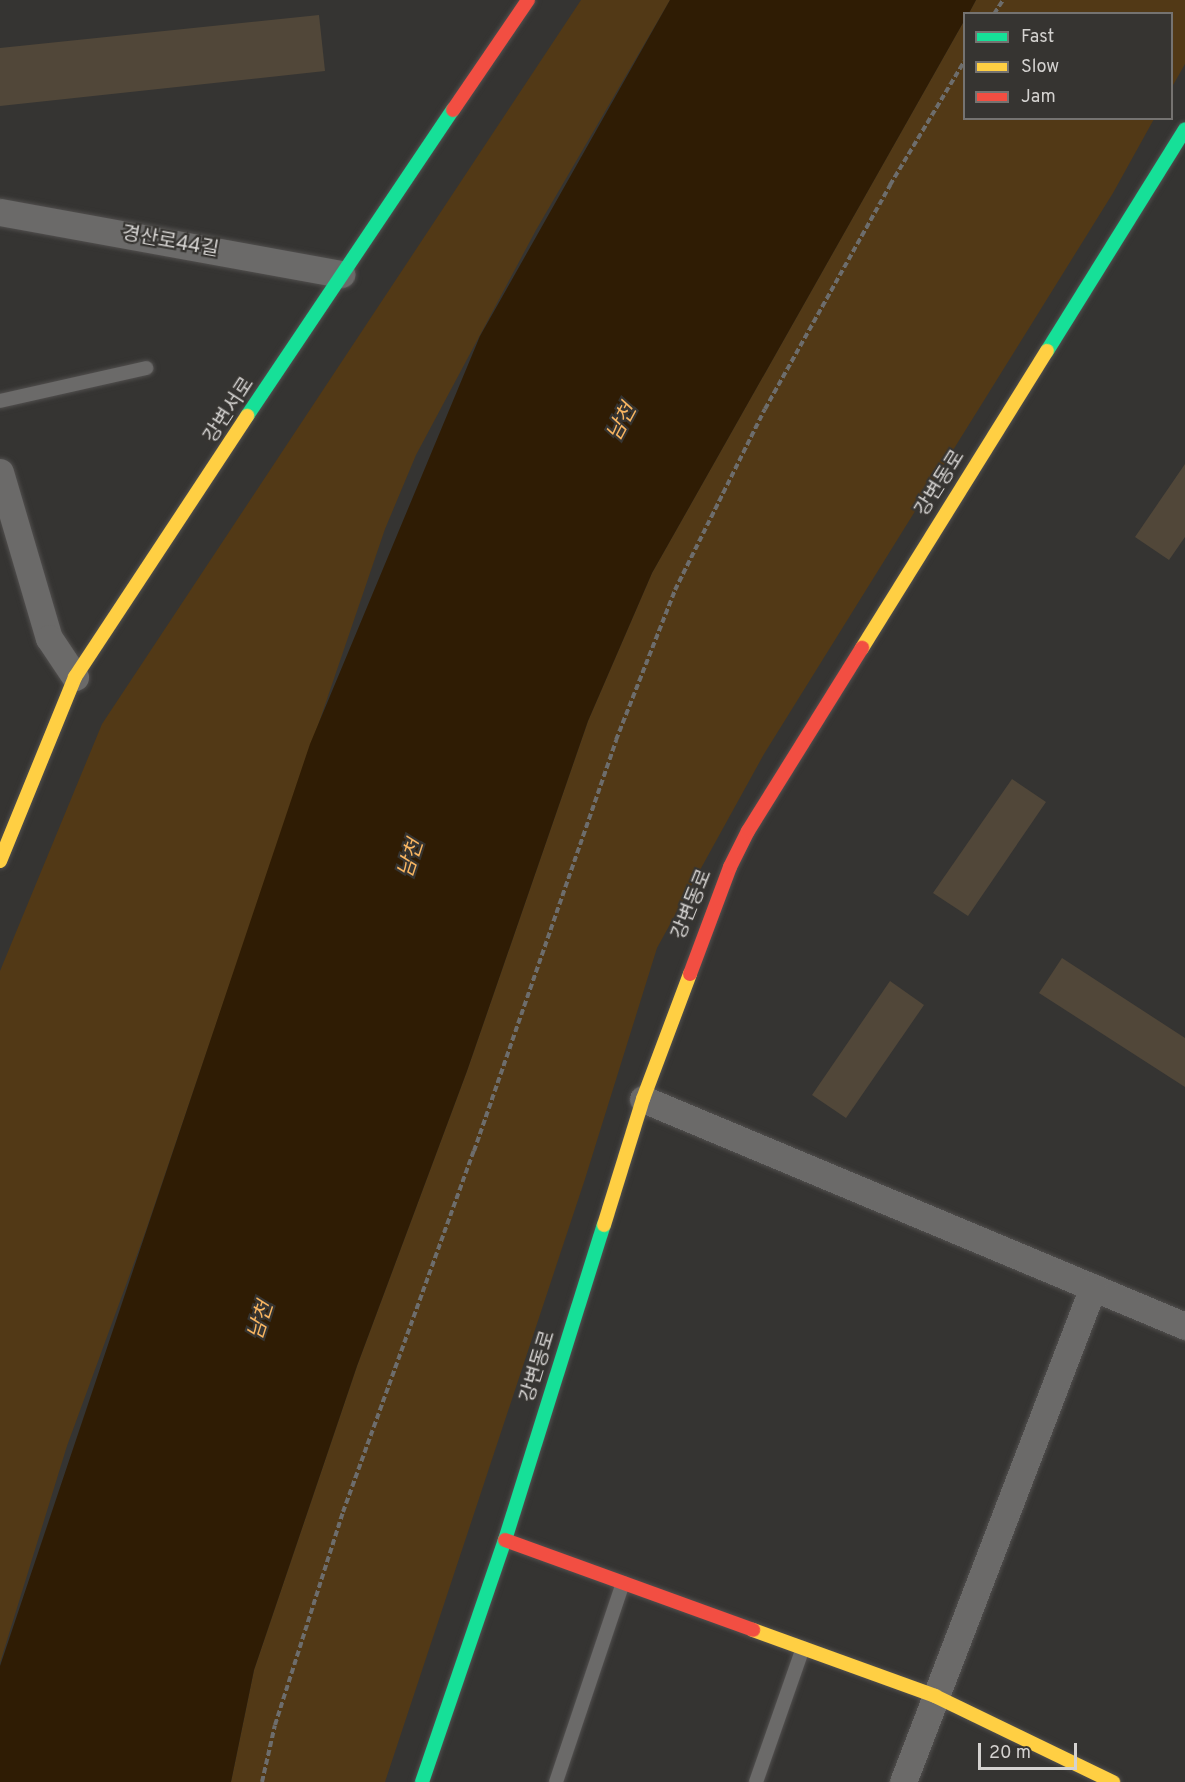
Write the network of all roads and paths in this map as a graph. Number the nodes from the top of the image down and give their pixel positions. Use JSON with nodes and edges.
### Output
{"nodes":[{"id":1,"x":528,"y":0,"type":"edge"},
{"id":2,"x":963,"y":64,"type":"edge"},
{"id":3,"x":1185,"y":129,"type":"edge"},
{"id":4,"x":0,"y":212,"type":"edge"},
{"id":5,"x":341,"y":274,"type":"junction"},
{"id":6,"x":146,"y":368,"type":"dead end"},
{"id":7,"x":0,"y":401,"type":"edge"},
{"id":8,"x":0,"y":471,"type":"edge"},
{"id":9,"x":75,"y":676,"type":"junction"},
{"id":10,"x":0,"y":861,"type":"edge"},
{"id":11,"x":643,"y":1099,"type":"junction"},
{"id":12,"x":1093,"y":1287,"type":"junction"},
{"id":13,"x":1185,"y":1326,"type":"edge"},
{"id":14,"x":505,"y":1540,"type":"junction"},
{"id":15,"x":623,"y":1583,"type":"junction"},
{"id":16,"x":803,"y":1648,"type":"junction"},
{"id":17,"x":935,"y":1696,"type":"junction"},
{"id":18,"x":262,"y":1782,"type":"edge"},
{"id":19,"x":422,"y":1782,"type":"edge"},
{"id":20,"x":556,"y":1782,"type":"edge"},
{"id":21,"x":756,"y":1782,"type":"edge"},
{"id":22,"x":903,"y":1782,"type":"edge"},
{"id":23,"x":1113,"y":1782,"type":"edge"}],
"edges":[{"from":1,"to":5,"type":"street","name":"강변서로"},
{"from":2,"to":18,"type":"path"},
{"from":3,"to":11,"type":"street","name":"강변동로"},
{"from":4,"to":5,"type":"street","name":"경산로44길"},
{"from":5,"to":9,"type":"street","name":"강변서로"},
{"from":6,"to":7,"type":"lane"},
{"from":8,"to":9,"type":"street"},
{"from":9,"to":10,"type":"street","name":"강변서로"},
{"from":11,"to":12,"type":"street"},
{"from":11,"to":14,"type":"street","name":"강변동로"},
{"from":12,"to":13,"type":"street"},
{"from":12,"to":17,"type":"street"},
{"from":14,"to":15,"type":"street"},
{"from":14,"to":19,"type":"street","name":"강변동로"},
{"from":15,"to":16,"type":"street"},
{"from":15,"to":20,"type":"lane"},
{"from":16,"to":17,"type":"street"},
{"from":16,"to":21,"type":"lane"},
{"from":17,"to":22,"type":"street"},
{"from":17,"to":23,"type":"street"}]}
